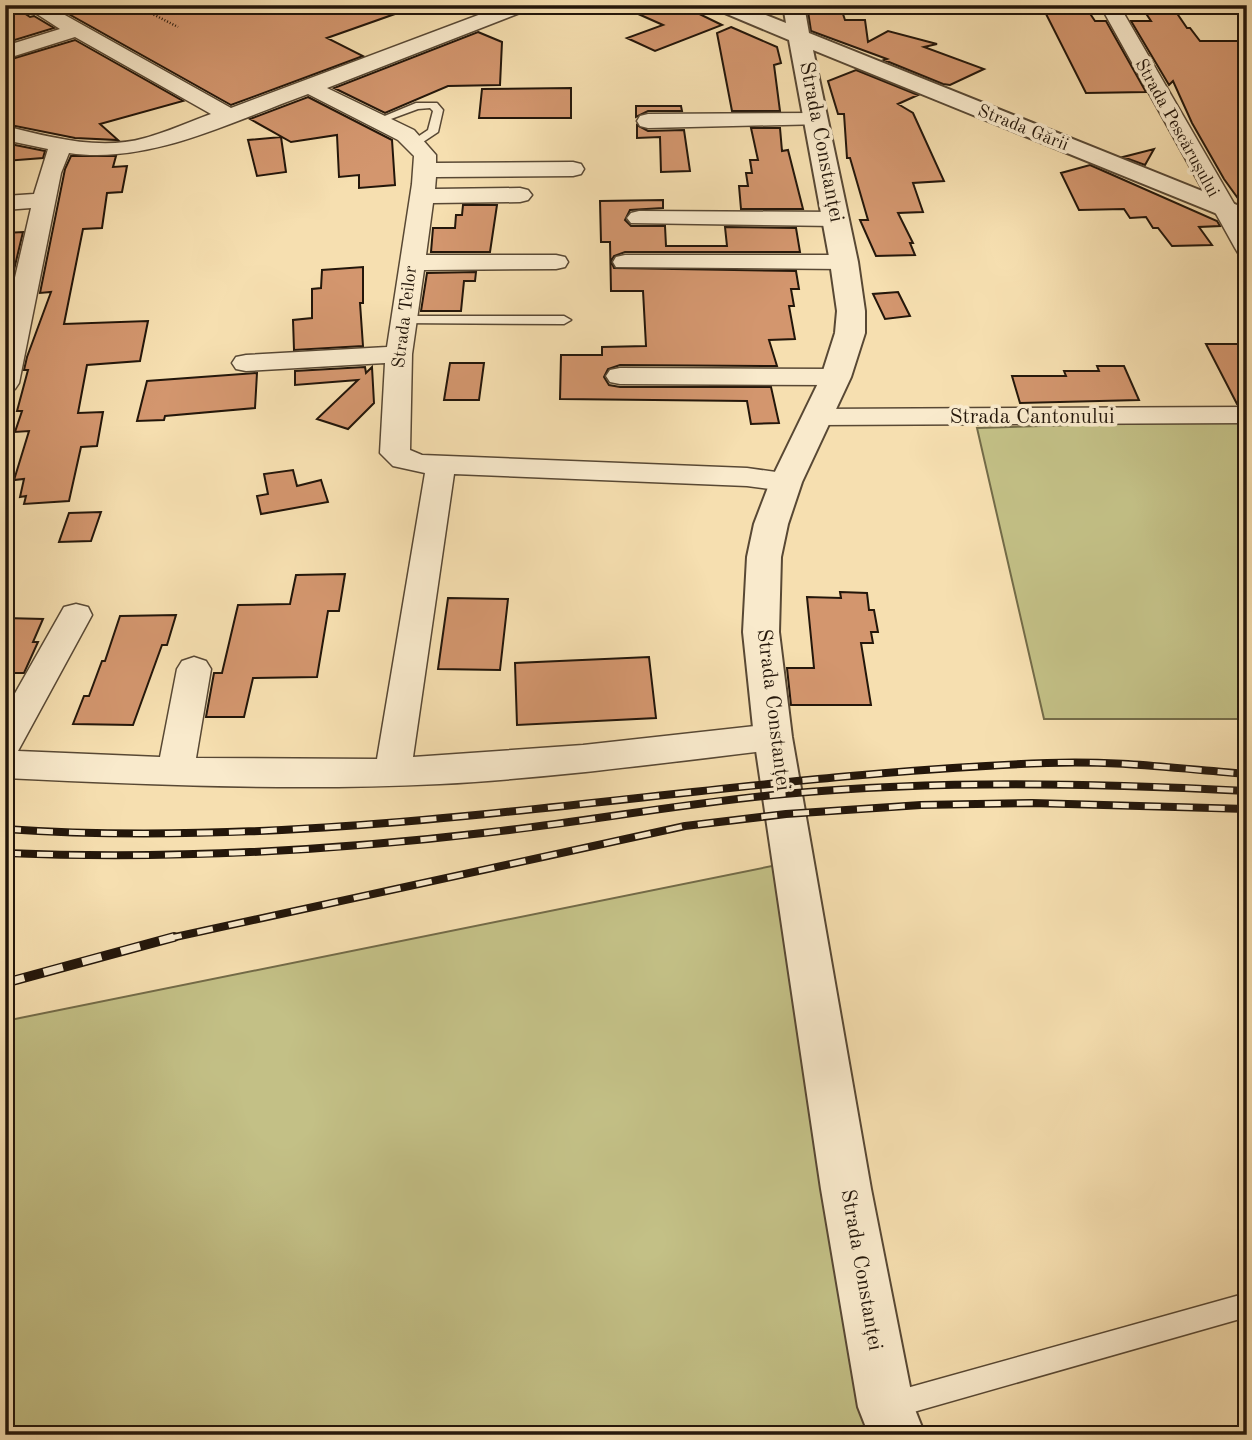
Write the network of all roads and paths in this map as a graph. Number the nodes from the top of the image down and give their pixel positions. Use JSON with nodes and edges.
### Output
{"nodes":[{"id":1,"x":32,"y":5,"type":"edge"},
{"id":2,"x":135,"y":5,"type":"edge"},
{"id":3,"x":523,"y":5,"type":"edge"},
{"id":4,"x":791,"y":5,"type":"edge"},
{"id":5,"x":1110,"y":5,"type":"edge"},
{"id":6,"x":731,"y":9,"type":"edge"},
{"id":7,"x":178,"y":27,"type":"dead end"},
{"id":8,"x":77,"y":30,"type":"junction"},
{"id":9,"x":800,"y":39,"type":"junction"},
{"id":10,"x":5,"y":54,"type":"edge"},
{"id":11,"x":309,"y":87,"type":"junction"},
{"id":12,"x":230,"y":116,"type":"junction"},
{"id":13,"x":816,"y":119,"type":"junction"},
{"id":14,"x":380,"y":120,"type":"junction"},
{"id":15,"x":648,"y":121,"type":"dead end"},
{"id":16,"x":5,"y":134,"type":"edge"},
{"id":17,"x":416,"y":142,"type":"junction"},
{"id":18,"x":61,"y":145,"type":"junction"},
{"id":19,"x":573,"y":169,"type":"dead end"},
{"id":20,"x":424,"y":183,"type":"junction"},
{"id":21,"x":520,"y":195,"type":"dead end"},
{"id":22,"x":45,"y":200,"type":"junction"},
{"id":23,"x":5,"y":202,"type":"edge"},
{"id":24,"x":1222,"y":208,"type":"junction"},
{"id":25,"x":639,"y":218,"type":"dead end"},
{"id":26,"x":1247,"y":218,"type":"edge"},
{"id":27,"x":836,"y":219,"type":"junction"},
{"id":28,"x":1247,"y":248,"type":"edge"},
{"id":29,"x":556,"y":262,"type":"dead end"},
{"id":30,"x":625,"y":262,"type":"dead end"},
{"id":31,"x":844,"y":262,"type":"junction"},
{"id":32,"x":411,"y":263,"type":"junction"},
{"id":33,"x":15,"y":295,"type":"edge"},
{"id":34,"x":404,"y":320,"type":"junction"},
{"id":35,"x":564,"y":320,"type":"dead end"},
{"id":36,"x":399,"y":354,"type":"junction"},
{"id":37,"x":246,"y":363,"type":"dead end"},
{"id":38,"x":620,"y":376,"type":"dead end"},
{"id":39,"x":836,"y":377,"type":"junction"},
{"id":40,"x":5,"y":383,"type":"edge"},
{"id":41,"x":1247,"y":415,"type":"edge"},
{"id":42,"x":818,"y":417,"type":"junction"},
{"id":43,"x":441,"y":466,"type":"junction"},
{"id":44,"x":786,"y":482,"type":"junction"},
{"id":45,"x":76,"y":615,"type":"dead end"},
{"id":46,"x":194,"y":669,"type":"dead end"},
{"id":47,"x":773,"y":737,"type":"junction"},
{"id":48,"x":5,"y":743,"type":"edge"},
{"id":49,"x":5,"y":764,"type":"edge"},
{"id":50,"x":176,"y":771,"type":"junction"},
{"id":51,"x":393,"y":772,"type":"junction"},
{"id":52,"x":1247,"y":1305,"type":"edge"},
{"id":53,"x":891,"y":1421,"type":"edge"}],
"edges":[{"from":1,"to":8,"type":"street"},
{"from":2,"to":7,"type":"path"},
{"from":3,"to":11,"type":"street"},
{"from":4,"to":6,"type":"street"},
{"from":4,"to":9,"type":"street"},
{"from":5,"to":24,"type":"street","name":"Strada Pescărușului"},
{"from":6,"to":9,"type":"street","name":"Strada Constanței"},
{"from":8,"to":10,"type":"street"},
{"from":8,"to":12,"type":"street"},
{"from":9,"to":13,"type":"street","name":"Strada Constanței"},
{"from":9,"to":24,"type":"street","name":"Strada Gării"},
{"from":11,"to":12,"type":"street"},
{"from":11,"to":14,"type":"street"},
{"from":12,"to":18,"type":"street"},
{"from":13,"to":15,"type":"street"},
{"from":13,"to":27,"type":"street","name":"Strada Constanței"},
{"from":14,"to":17,"type":"street"},
{"from":14,"to":17,"type":"lane"},
{"from":16,"to":18,"type":"street"},
{"from":17,"to":20,"type":"street","name":"Strada Teilor"},
{"from":18,"to":22,"type":"street"},
{"from":19,"to":20,"type":"street"},
{"from":20,"to":21,"type":"street"},
{"from":20,"to":32,"type":"street","name":"Strada Teilor"},
{"from":22,"to":23,"type":"street"},
{"from":22,"to":33,"type":"street"},
{"from":24,"to":26,"type":"street","name":"Strada Gării"},
{"from":24,"to":28,"type":"street","name":"Strada Pescărușului"},
{"from":25,"to":27,"type":"street"},
{"from":27,"to":31,"type":"street","name":"Strada Constanței"},
{"from":29,"to":32,"type":"street"},
{"from":30,"to":31,"type":"street"},
{"from":31,"to":39,"type":"street","name":"Strada Constanței"},
{"from":32,"to":34,"type":"street","name":"Strada Teilor"},
{"from":33,"to":40,"type":"street"},
{"from":34,"to":35,"type":"lane"},
{"from":34,"to":36,"type":"street","name":"Strada Teilor"},
{"from":36,"to":37,"type":"street"},
{"from":36,"to":43,"type":"street","name":"Strada Teilor"},
{"from":38,"to":39,"type":"street"},
{"from":39,"to":42,"type":"street","name":"Strada Constanței"},
{"from":41,"to":42,"type":"street","name":"Strada Cantonului"},
{"from":42,"to":44,"type":"street","name":"Strada Constanței"},
{"from":43,"to":44,"type":"street","name":"Strada Teilor"},
{"from":43,"to":51,"type":"street"},
{"from":44,"to":47,"type":"street","name":"Strada Constanței"},
{"from":45,"to":48,"type":"street"},
{"from":46,"to":50,"type":"street"},
{"from":47,"to":51,"type":"street"},
{"from":47,"to":53,"type":"street","name":"Strada Constanței"},
{"from":49,"to":50,"type":"street"},
{"from":50,"to":51,"type":"street"},
{"from":52,"to":53,"type":"lane"}]}
